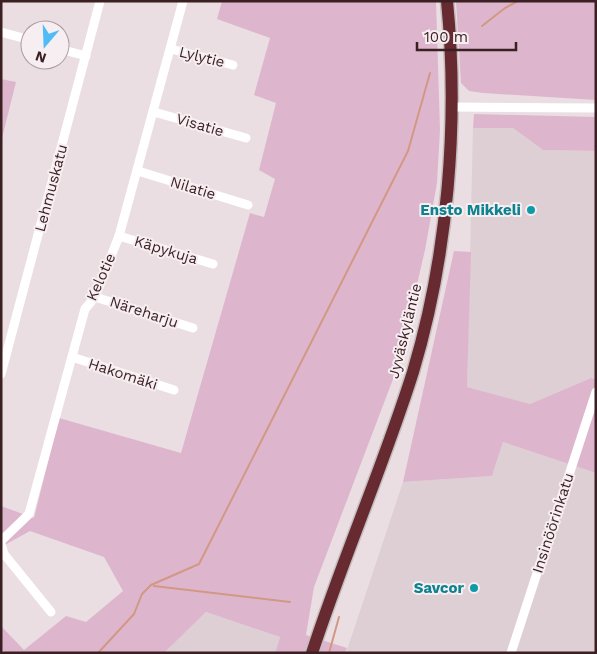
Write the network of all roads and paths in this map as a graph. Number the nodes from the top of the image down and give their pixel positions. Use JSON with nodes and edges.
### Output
{"nodes":[{"id":1,"x":100,"y":1,"type":"edge"},
{"id":2,"x":183,"y":1,"type":"edge"},
{"id":3,"x":446,"y":1,"type":"edge"},
{"id":4,"x":1,"y":32,"type":"edge"},
{"id":5,"x":20,"y":37,"type":"edge"},
{"id":6,"x":171,"y":49,"type":"junction"},
{"id":7,"x":70,"y":52,"type":"edge"},
{"id":8,"x":86,"y":56,"type":"junction"},
{"id":9,"x":233,"y":65,"type":"dead end"},
{"id":10,"x":451,"y":107,"type":"junction"},
{"id":11,"x":596,"y":108,"type":"edge"},
{"id":12,"x":154,"y":112,"type":"junction"},
{"id":13,"x":246,"y":138,"type":"dead end"},
{"id":14,"x":138,"y":171,"type":"junction"},
{"id":15,"x":248,"y":206,"type":"dead end"},
{"id":16,"x":119,"y":236,"type":"junction"},
{"id":17,"x":213,"y":264,"type":"dead end"},
{"id":18,"x":96,"y":297,"type":"junction"},
{"id":19,"x":193,"y":328,"type":"dead end"},
{"id":20,"x":72,"y":357,"type":"junction"},
{"id":21,"x":1,"y":374,"type":"edge"},
{"id":22,"x":174,"y":390,"type":"dead end"},
{"id":23,"x":596,"y":392,"type":"edge"},
{"id":24,"x":1,"y":543,"type":"edge"},
{"id":25,"x":51,"y":612,"type":"dead end"},
{"id":26,"x":312,"y":653,"type":"edge"},
{"id":27,"x":511,"y":653,"type":"edge"}],
"edges":[{"from":1,"to":8,"type":"street","name":"Lehmuskatu"},
{"from":2,"to":6,"type":"street","name":"Kelotie"},
{"from":3,"to":10,"type":"highway","name":"Jyväskyläntie"},
{"from":4,"to":5,"type":"street"},
{"from":6,"to":9,"type":"street","name":"Lylytie"},
{"from":6,"to":12,"type":"street","name":"Kelotie"},
{"from":7,"to":8,"type":"street"},
{"from":8,"to":21,"type":"street","name":"Lehmuskatu"},
{"from":10,"to":11,"type":"street"},
{"from":10,"to":26,"type":"highway","name":"Jyväskyläntie"},
{"from":12,"to":13,"type":"street","name":"Visatie"},
{"from":12,"to":14,"type":"street","name":"Kelotie"},
{"from":14,"to":15,"type":"street","name":"Nilatie"},
{"from":14,"to":16,"type":"street","name":"Kelotie"},
{"from":16,"to":17,"type":"street","name":"Käpykuja"},
{"from":16,"to":18,"type":"street","name":"Kelotie"},
{"from":18,"to":19,"type":"street","name":"Näreharju"},
{"from":18,"to":20,"type":"street","name":"Kelotie"},
{"from":20,"to":22,"type":"street","name":"Hakomäki"},
{"from":20,"to":24,"type":"street","name":"Kelotie"},
{"from":23,"to":27,"type":"street","name":"Insinöörinkatu"},
{"from":24,"to":25,"type":"street"}]}
